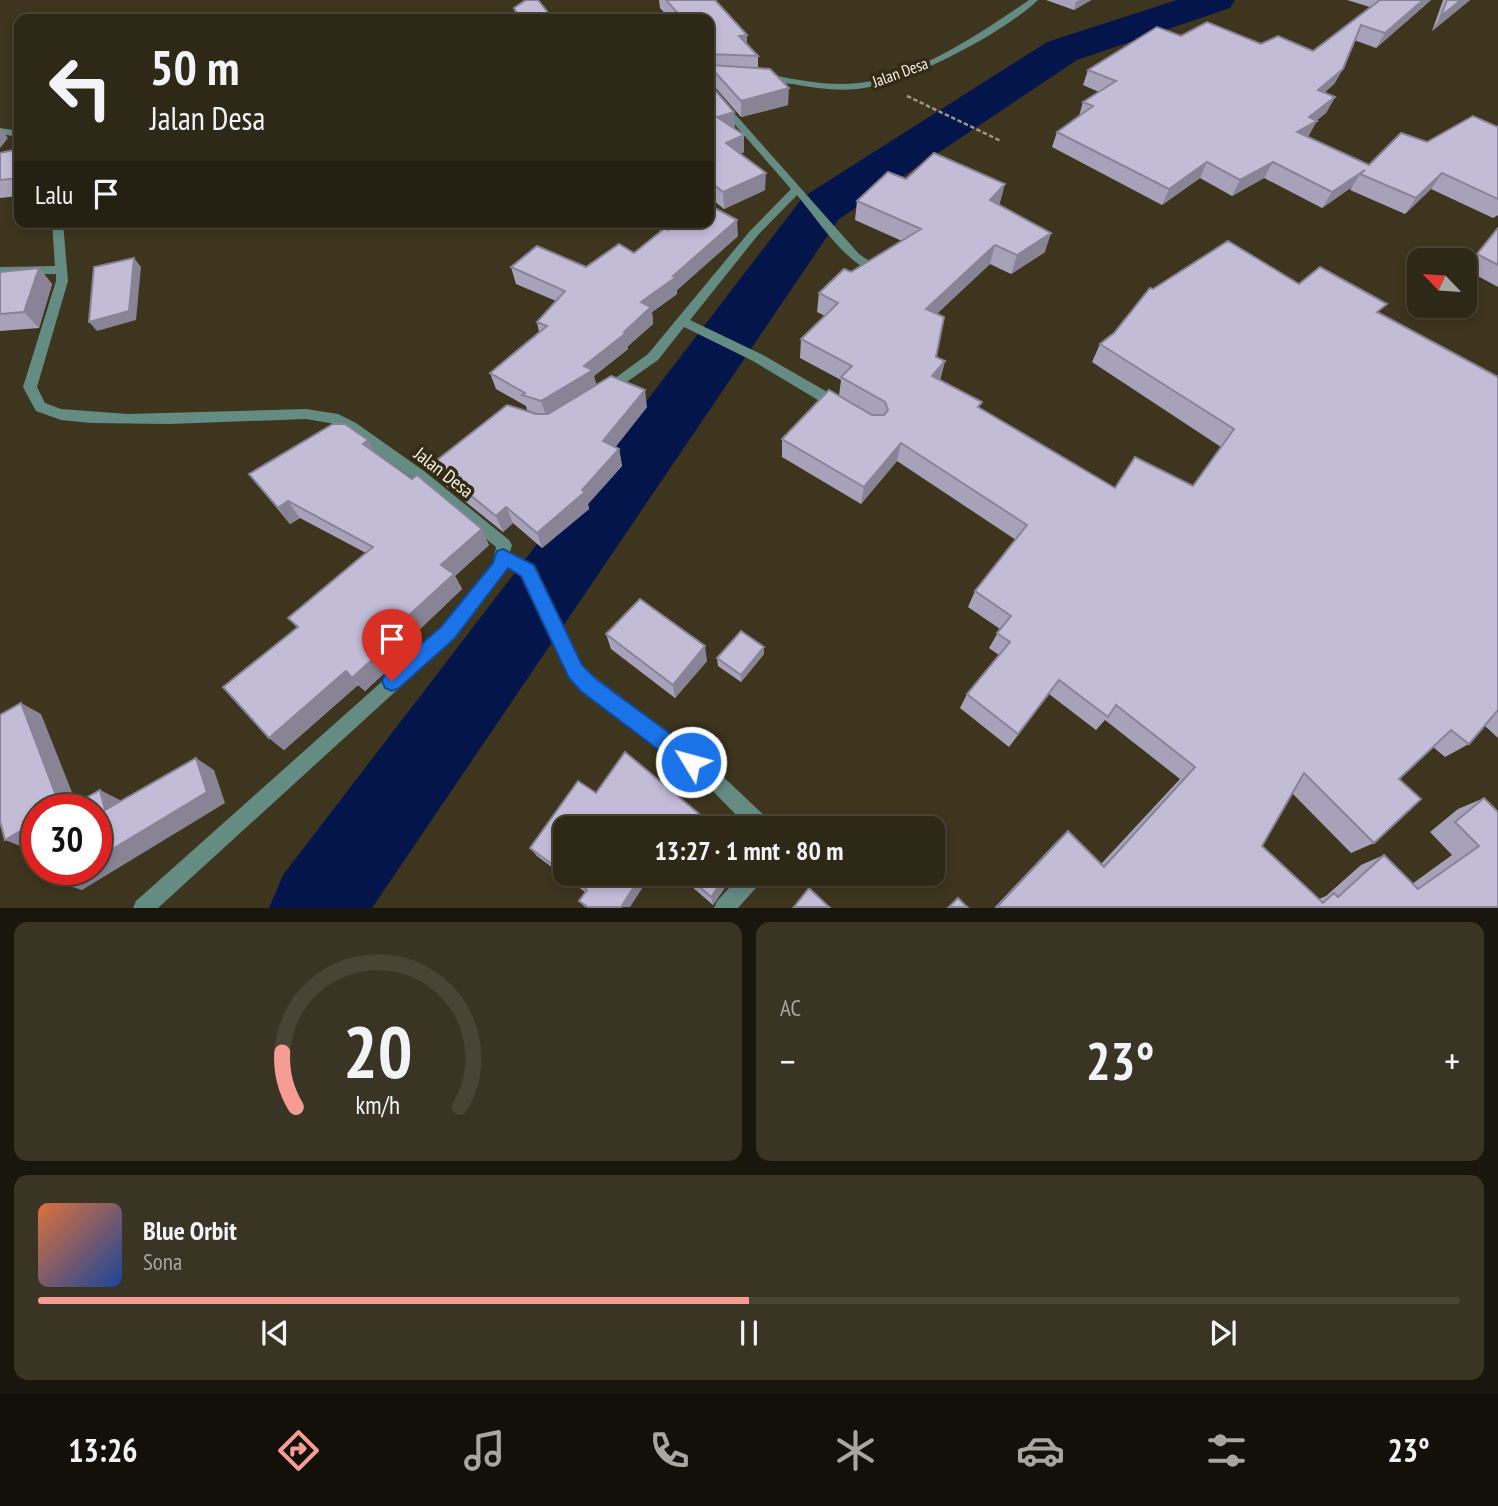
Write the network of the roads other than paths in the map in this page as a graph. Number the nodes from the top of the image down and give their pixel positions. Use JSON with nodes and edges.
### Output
{"nodes":[{"id":1,"x":1034,"y":0,"type":"edge"},
{"id":2,"x":747,"y":74,"type":"edge"},
{"id":3,"x":714,"y":96,"type":"edge"},
{"id":4,"x":800,"y":194,"type":"junction"},
{"id":5,"x":58,"y":228,"type":"edge"},
{"id":6,"x":875,"y":269,"type":"edge"},
{"id":7,"x":61,"y":270,"type":"junction"},
{"id":8,"x":0,"y":271,"type":"edge"},
{"id":9,"x":682,"y":321,"type":"junction"},
{"id":10,"x":591,"y":399,"type":"edge"},
{"id":11,"x":854,"y":414,"type":"edge"},
{"id":12,"x":503,"y":556,"type":"junction"},
{"id":13,"x":751,"y":816,"type":"edge"},
{"id":14,"x":744,"y":886,"type":"edge"},
{"id":15,"x":143,"y":908,"type":"edge"},
{"id":16,"x":724,"y":908,"type":"edge"}],
"edges":[{"from":1,"to":2,"type":"street","name":"Jalan Desa"},
{"from":3,"to":4,"type":"street"},
{"from":4,"to":6,"type":"street"},
{"from":4,"to":9,"type":"street"},
{"from":5,"to":7,"type":"street","name":"Jalan Desa"},
{"from":7,"to":8,"type":"street"},
{"from":7,"to":12,"type":"street","name":"Jalan Desa"},
{"from":9,"to":10,"type":"street"},
{"from":9,"to":11,"type":"street"},
{"from":12,"to":13,"type":"street"},
{"from":12,"to":15,"type":"street"},
{"from":14,"to":16,"type":"street"}]}
